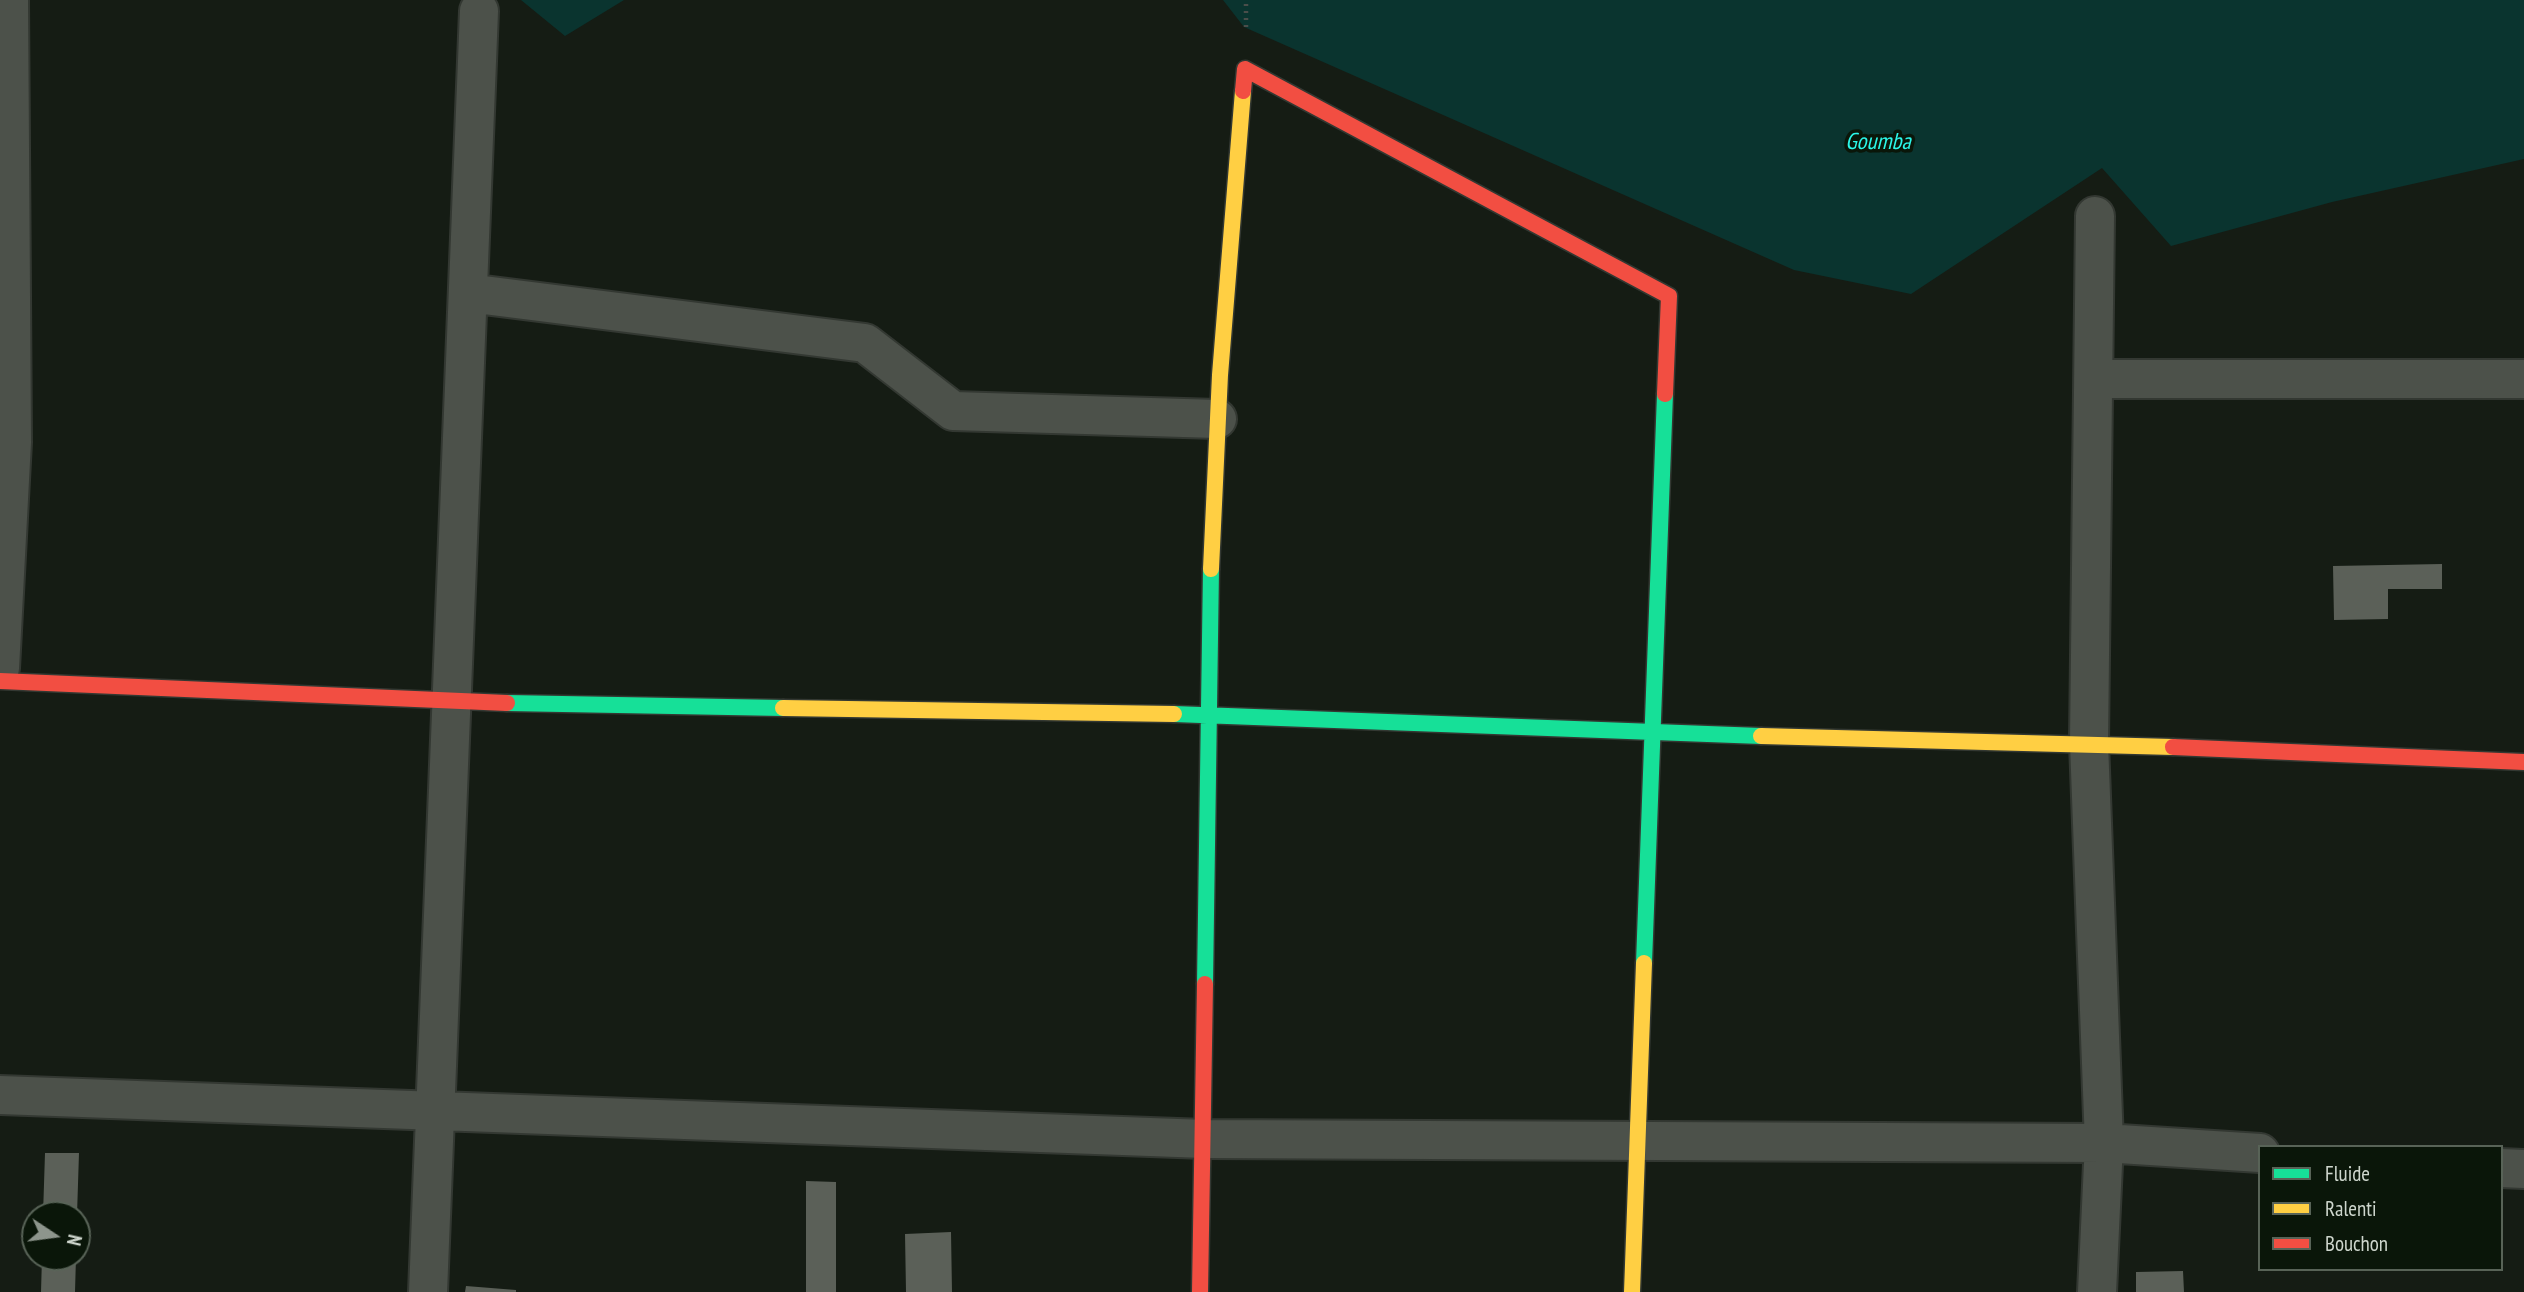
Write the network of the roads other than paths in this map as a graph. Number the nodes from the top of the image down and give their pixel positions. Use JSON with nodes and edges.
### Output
{"nodes":[{"id":1,"x":480,"y":11,"type":"dead end"},
{"id":2,"x":6,"y":18,"type":"edge"},
{"id":3,"x":2095,"y":216,"type":"dead end"},
{"id":4,"x":468,"y":293,"type":"junction"},
{"id":5,"x":2094,"y":379,"type":"junction"},
{"id":6,"x":2524,"y":379,"type":"edge"},
{"id":7,"x":1217,"y":419,"type":"junction"},
{"id":8,"x":6,"y":442,"type":"edge"},
{"id":9,"x":0,"y":668,"type":"edge"},
{"id":10,"x":0,"y":681,"type":"edge"},
{"id":11,"x":452,"y":702,"type":"junction"},
{"id":12,"x":1208,"y":715,"type":"junction"},
{"id":13,"x":1652,"y":734,"type":"junction"},
{"id":14,"x":2089,"y":743,"type":"junction"},
{"id":15,"x":2524,"y":762,"type":"edge"},
{"id":16,"x":0,"y":1095,"type":"edge"},
{"id":17,"x":436,"y":1110,"type":"junction"},
{"id":18,"x":1205,"y":1139,"type":"junction"},
{"id":19,"x":1637,"y":1142,"type":"junction"},
{"id":20,"x":2104,"y":1143,"type":"junction"},
{"id":21,"x":2258,"y":1153,"type":"edge"},
{"id":22,"x":2503,"y":1168,"type":"edge"},
{"id":23,"x":2524,"y":1169,"type":"edge"},
{"id":24,"x":428,"y":1292,"type":"edge"},
{"id":25,"x":1200,"y":1292,"type":"edge"},
{"id":26,"x":1632,"y":1292,"type":"edge"},
{"id":27,"x":2097,"y":1292,"type":"edge"}],
"edges":[{"from":1,"to":4,"type":"street"},
{"from":2,"to":8,"type":"street"},
{"from":3,"to":5,"type":"street"},
{"from":4,"to":7,"type":"street"},
{"from":4,"to":11,"type":"street"},
{"from":5,"to":6,"type":"street"},
{"from":5,"to":14,"type":"street"},
{"from":7,"to":12,"type":"street"},
{"from":7,"to":13,"type":"street"},
{"from":8,"to":9,"type":"street"},
{"from":10,"to":11,"type":"street"},
{"from":11,"to":12,"type":"street"},
{"from":11,"to":17,"type":"street"},
{"from":12,"to":13,"type":"street"},
{"from":12,"to":18,"type":"street"},
{"from":13,"to":14,"type":"street"},
{"from":13,"to":19,"type":"street"},
{"from":14,"to":15,"type":"street"},
{"from":14,"to":20,"type":"street"},
{"from":16,"to":17,"type":"street"},
{"from":17,"to":18,"type":"street"},
{"from":17,"to":24,"type":"street"},
{"from":18,"to":19,"type":"street"},
{"from":18,"to":25,"type":"street"},
{"from":19,"to":20,"type":"street"},
{"from":19,"to":26,"type":"street"},
{"from":20,"to":21,"type":"street"},
{"from":20,"to":27,"type":"street"},
{"from":22,"to":23,"type":"street"}]}
